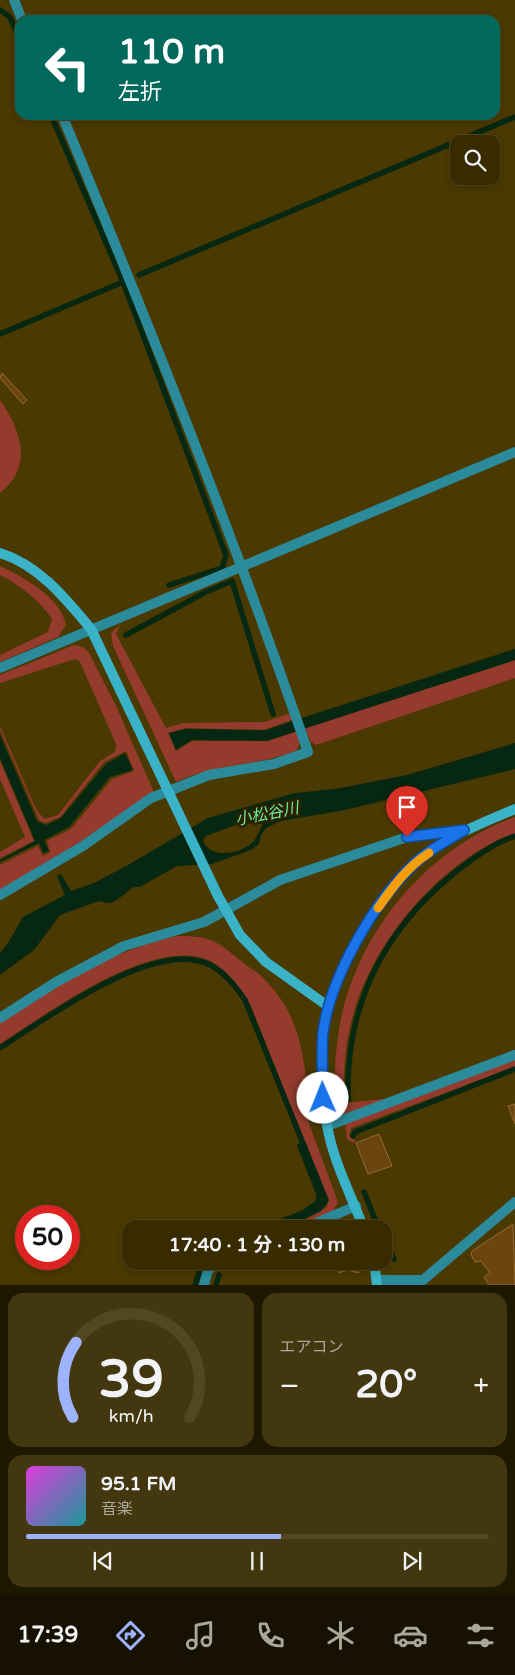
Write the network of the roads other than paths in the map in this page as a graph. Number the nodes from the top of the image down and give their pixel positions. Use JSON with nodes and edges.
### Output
{"nodes":[{"id":1,"x":14,"y":0,"type":"edge"},
{"id":2,"x":20,"y":15,"type":"edge"},
{"id":3,"x":64,"y":120,"type":"edge"},
{"id":4,"x":515,"y":452,"type":"edge"},
{"id":5,"x":0,"y":553,"type":"edge"},
{"id":6,"x":241,"y":568,"type":"junction"},
{"id":7,"x":90,"y":629,"type":"junction"},
{"id":8,"x":0,"y":668,"type":"edge"},
{"id":9,"x":168,"y":790,"type":"junction"},
{"id":10,"x":515,"y":809,"type":"edge"},
{"id":11,"x":464,"y":830,"type":"junction"},
{"id":12,"x":0,"y":895,"type":"edge"},
{"id":13,"x":225,"y":908,"type":"junction"},
{"id":14,"x":329,"y":1007,"type":"junction"},
{"id":15,"x":0,"y":1018,"type":"edge"},
{"id":16,"x":515,"y":1055,"type":"edge"},
{"id":17,"x":327,"y":1126,"type":"junction"},
{"id":18,"x":515,"y":1202,"type":"edge"},
{"id":19,"x":356,"y":1206,"type":"junction"},
{"id":20,"x":323,"y":1220,"type":"edge"},
{"id":21,"x":361,"y":1220,"type":"edge"},
{"id":22,"x":208,"y":1270,"type":"edge"},
{"id":23,"x":375,"y":1270,"type":"edge"},
{"id":24,"x":377,"y":1283,"type":"edge"},
{"id":25,"x":423,"y":1283,"type":"edge"},
{"id":26,"x":204,"y":1285,"type":"edge"}],
"edges":[{"from":1,"to":2,"type":"street"},
{"from":3,"to":6,"type":"street"},
{"from":4,"to":6,"type":"street"},
{"from":5,"to":7,"type":"street"},
{"from":6,"to":7,"type":"street"},
{"from":6,"to":9,"type":"street"},
{"from":7,"to":8,"type":"street"},
{"from":7,"to":9,"type":"street"},
{"from":9,"to":12,"type":"street"},
{"from":9,"to":13,"type":"street"},
{"from":10,"to":11,"type":"street"},
{"from":11,"to":13,"type":"street"},
{"from":11,"to":14,"type":"street"},
{"from":13,"to":14,"type":"street"},
{"from":13,"to":15,"type":"street"},
{"from":14,"to":17,"type":"street"},
{"from":16,"to":17,"type":"street"},
{"from":17,"to":19,"type":"street"},
{"from":18,"to":25,"type":"street"},
{"from":19,"to":20,"type":"street"},
{"from":19,"to":21,"type":"street"},
{"from":22,"to":26,"type":"street"},
{"from":23,"to":24,"type":"street"},
{"from":24,"to":25,"type":"street"}]}
